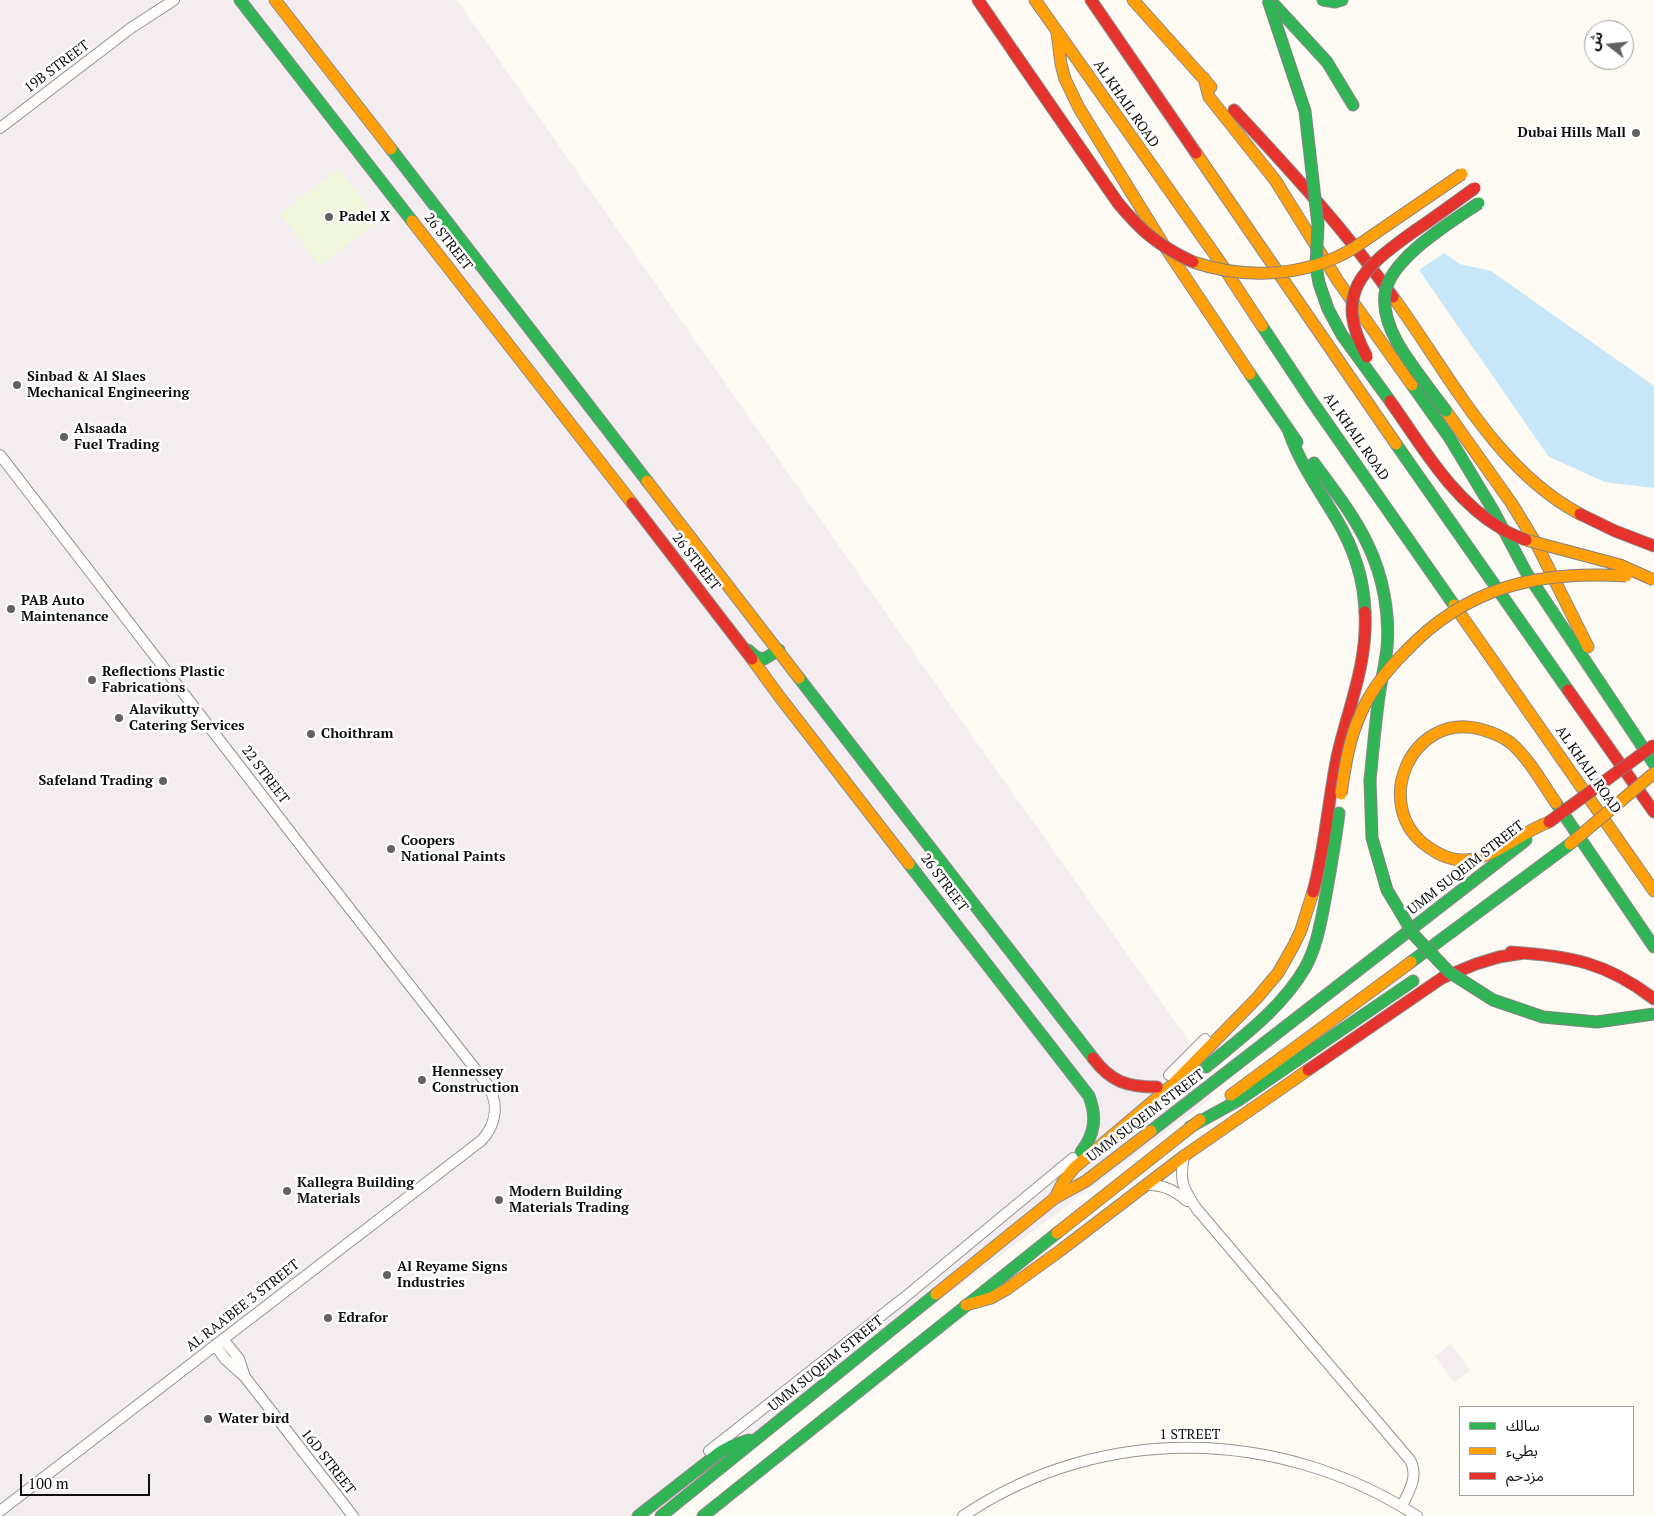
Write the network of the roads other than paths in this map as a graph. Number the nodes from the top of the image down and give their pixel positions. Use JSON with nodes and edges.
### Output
{"nodes":[{"id":1,"x":161,"y":0,"type":"edge"},
{"id":2,"x":174,"y":0,"type":"edge"},
{"id":3,"x":234,"y":0,"type":"edge"},
{"id":4,"x":275,"y":0,"type":"edge"},
{"id":5,"x":978,"y":0,"type":"edge"},
{"id":6,"x":1035,"y":0,"type":"edge"},
{"id":7,"x":1091,"y":0,"type":"edge"},
{"id":8,"x":1133,"y":0,"type":"edge"},
{"id":9,"x":1269,"y":0,"type":"edge"},
{"id":10,"x":1323,"y":0,"type":"edge"},
{"id":11,"x":1342,"y":0,"type":"edge"},
{"id":12,"x":244,"y":5,"type":"edge"},
{"id":13,"x":131,"y":28,"type":"junction"},
{"id":14,"x":1057,"y":32,"type":"junction"},
{"id":15,"x":1204,"y":78,"type":"junction"},
{"id":16,"x":1353,"y":105,"type":"dead end"},
{"id":17,"x":0,"y":128,"type":"edge"},
{"id":18,"x":1462,"y":174,"type":"dead end"},
{"id":19,"x":1475,"y":188,"type":"dead end"},
{"id":20,"x":1479,"y":203,"type":"dead end"},
{"id":21,"x":1400,"y":415,"type":"junction"},
{"id":22,"x":1289,"y":432,"type":"junction"},
{"id":23,"x":0,"y":455,"type":"edge"},
{"id":24,"x":1654,"y":546,"type":"edge"},
{"id":25,"x":1654,"y":580,"type":"edge"},
{"id":26,"x":740,"y":642,"type":"junction"},
{"id":27,"x":779,"y":650,"type":"junction"},
{"id":28,"x":1627,"y":724,"type":"junction"},
{"id":29,"x":1654,"y":745,"type":"edge"},
{"id":30,"x":1654,"y":764,"type":"edge"},
{"id":31,"x":1654,"y":773,"type":"edge"},
{"id":32,"x":1654,"y":812,"type":"edge"},
{"id":33,"x":1549,"y":822,"type":"junction"},
{"id":34,"x":1654,"y":891,"type":"edge"},
{"id":35,"x":951,"y":917,"type":"junction"},
{"id":36,"x":985,"y":918,"type":"junction"},
{"id":37,"x":1654,"y":947,"type":"edge"},
{"id":38,"x":1524,"y":953,"type":"junction"},
{"id":39,"x":1265,"y":989,"type":"junction"},
{"id":40,"x":1654,"y":999,"type":"edge"},
{"id":41,"x":1654,"y":1014,"type":"edge"},
{"id":42,"x":1157,"y":1088,"type":"junction"},
{"id":43,"x":495,"y":1116,"type":"joint"},
{"id":44,"x":1190,"y":1127,"type":"junction"},
{"id":45,"x":1080,"y":1152,"type":"junction"},
{"id":46,"x":1184,"y":1156,"type":"junction"},
{"id":47,"x":1145,"y":1185,"type":"junction"},
{"id":48,"x":1060,"y":1196,"type":"junction"},
{"id":49,"x":1196,"y":1208,"type":"junction"},
{"id":50,"x":966,"y":1305,"type":"junction"},
{"id":51,"x":219,"y":1342,"type":"junction"},
{"id":52,"x":760,"y":1436,"type":"junction"},
{"id":53,"x":1402,"y":1506,"type":"junction"},
{"id":54,"x":0,"y":1511,"type":"edge"},
{"id":55,"x":353,"y":1516,"type":"edge"},
{"id":56,"x":629,"y":1516,"type":"edge"},
{"id":57,"x":638,"y":1516,"type":"edge"},
{"id":58,"x":661,"y":1516,"type":"edge"},
{"id":59,"x":704,"y":1516,"type":"edge"},
{"id":60,"x":963,"y":1516,"type":"edge"},
{"id":61,"x":1417,"y":1516,"type":"edge"}],
"edges":[{"from":1,"to":13,"type":"street","name":"19B STREET"},
{"from":2,"to":13,"type":"street","name":"19B STREET"},
{"from":3,"to":12,"type":"street"},
{"from":4,"to":27,"type":"main road","name":"26 STREET"},
{"from":5,"to":18,"type":"main road","bridge":true},
{"from":6,"to":14,"type":"main road","name":"AL KHAIL ROAD"},
{"from":7,"to":32,"type":"main road","name":"AL KHAIL ROAD"},
{"from":8,"to":15,"type":"main road"},
{"from":9,"to":16,"type":"main road"},
{"from":9,"to":21,"type":"main road","bridge":true},
{"from":10,"to":11,"type":"main road"},
{"from":12,"to":26,"type":"main road","name":"26 STREET"},
{"from":13,"to":17,"type":"street","name":"19B STREET"},
{"from":14,"to":22,"type":"main road"},
{"from":14,"to":34,"type":"main road","name":"AL KHAIL ROAD"},
{"from":15,"to":24,"type":"main road"},
{"from":15,"to":28,"type":"main road"},
{"from":19,"to":21,"type":"main road","bridge":true},
{"from":20,"to":28,"type":"main road","bridge":true},
{"from":21,"to":25,"type":"main road","bridge":true},
{"from":22,"to":39,"type":"main road"},
{"from":22,"to":41,"type":"main road","bridge":true},
{"from":23,"to":43,"type":"street","name":"22 STREET"},
{"from":25,"to":48,"type":"main road","bridge":true},
{"from":26,"to":27,"type":"main road"},
{"from":26,"to":35,"type":"main road","name":"26 STREET"},
{"from":27,"to":36,"type":"main road","name":"26 STREET"},
{"from":28,"to":30,"type":"main road"},
{"from":29,"to":33,"type":"main road","name":"UMM SUQEIM STREET","bridge":true},
{"from":31,"to":44,"type":"main road","bridge":true},
{"from":33,"to":37,"type":"main road"},
{"from":33,"to":48,"type":"main road","name":"UMM SUQEIM STREET"},
{"from":35,"to":36,"type":"main road"},
{"from":35,"to":45,"type":"main road","name":"26 STREET"},
{"from":36,"to":42,"type":"main road","name":"26 STREET"},
{"from":38,"to":40,"type":"main road"},
{"from":38,"to":44,"type":"main road"},
{"from":38,"to":46,"type":"main road"},
{"from":39,"to":42,"type":"street"},
{"from":39,"to":48,"type":"main road"},
{"from":42,"to":45,"type":"street"},
{"from":43,"to":51,"type":"street","name":"AL RAA'BEE 3 STREET"},
{"from":44,"to":50,"type":"main road"},
{"from":45,"to":56,"type":"street"},
{"from":46,"to":47,"type":"main road"},
{"from":46,"to":49,"type":"street"},
{"from":47,"to":49,"type":"street"},
{"from":47,"to":50,"type":"main road"},
{"from":48,"to":52,"type":"main road","name":"UMM SUQEIM STREET"},
{"from":49,"to":53,"type":"street"},
{"from":50,"to":59,"type":"main road"},
{"from":51,"to":54,"type":"street","name":"AL RAA'BEE 3 STREET"},
{"from":51,"to":55,"type":"street","name":"16D STREET"},
{"from":52,"to":57,"type":"main road"},
{"from":52,"to":58,"type":"main road","name":"UMM SUQEIM STREET"},
{"from":53,"to":60,"type":"street","name":"1 STREET"},
{"from":53,"to":61,"type":"street","name":"1 STREET"}]}
